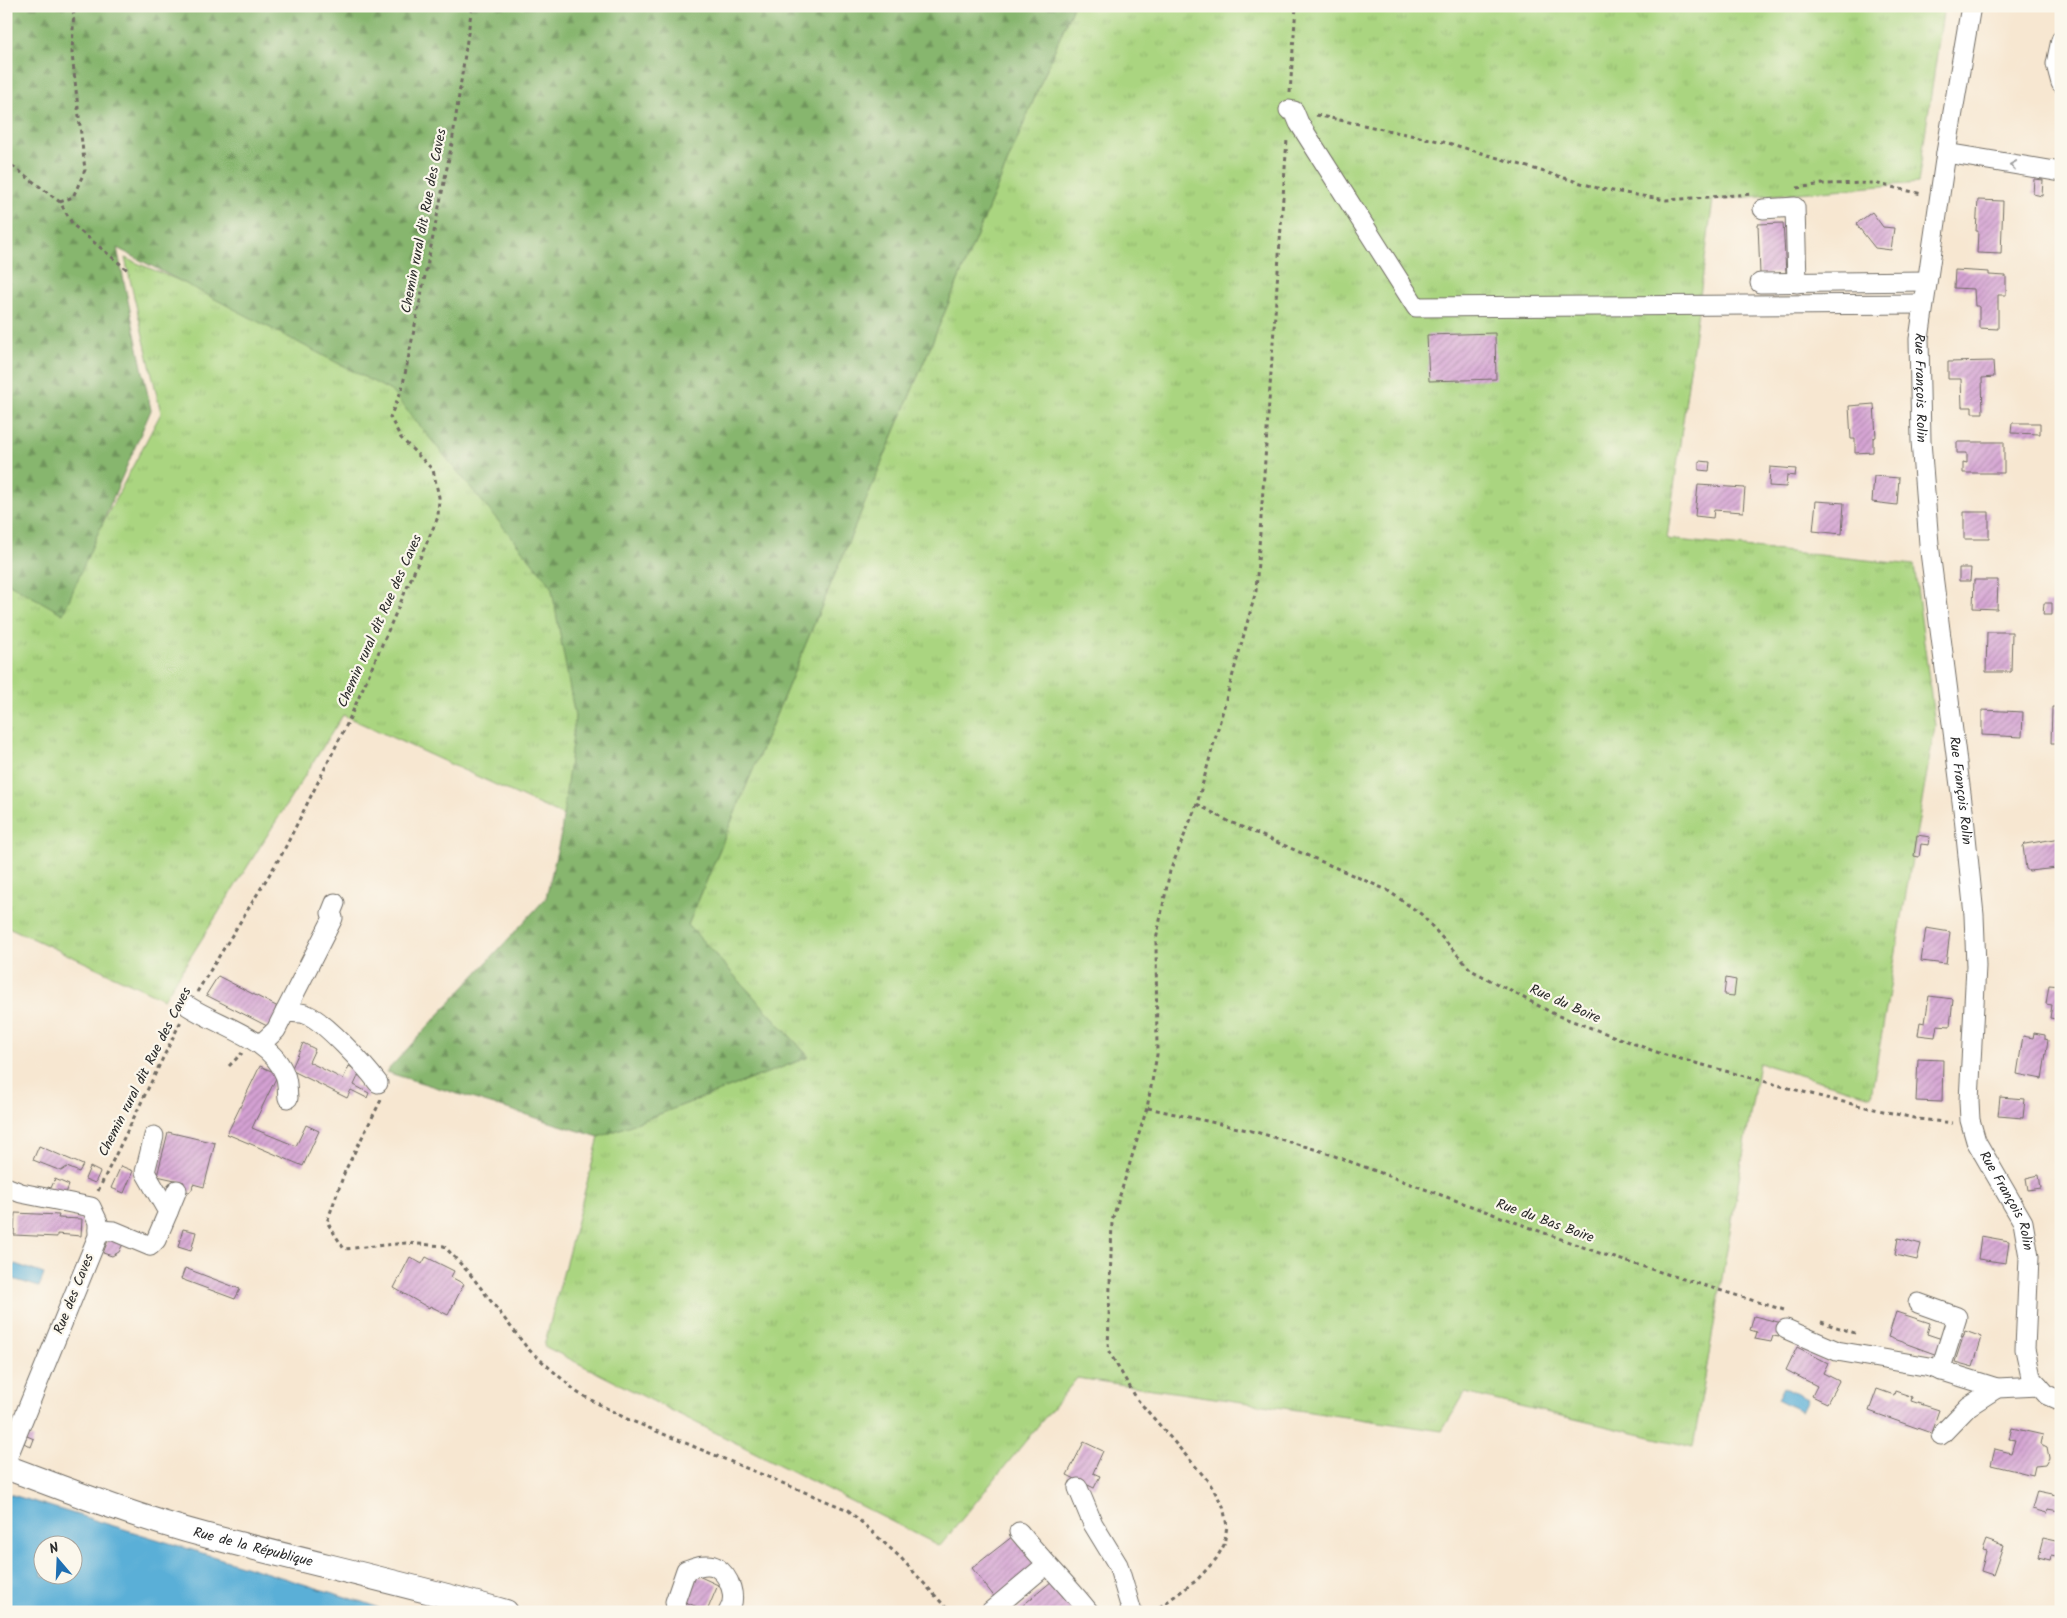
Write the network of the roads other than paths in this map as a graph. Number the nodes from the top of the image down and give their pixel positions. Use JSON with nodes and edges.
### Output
{"nodes":[{"id":1,"x":1971,"y":6,"type":"edge"},
{"id":2,"x":2061,"y":40,"type":"edge"},
{"id":3,"x":2061,"y":83,"type":"edge"},
{"id":4,"x":1291,"y":110,"type":"road end"},
{"id":5,"x":1946,"y":153,"type":"junction"},
{"id":6,"x":2061,"y":172,"type":"edge"},
{"id":7,"x":1759,"y":201,"type":"road end"},
{"id":8,"x":1926,"y":282,"type":"junction"},
{"id":9,"x":1760,"y":283,"type":"dead end"},
{"id":10,"x":1797,"y":283,"type":"junction"},
{"id":11,"x":1923,"y":304,"type":"junction"},
{"id":12,"x":335,"y":903,"type":"dead end"},
{"id":13,"x":188,"y":1006,"type":"road end"},
{"id":14,"x":286,"y":1012,"type":"junction"},
{"id":15,"x":261,"y":1044,"type":"junction"},
{"id":16,"x":378,"y":1083,"type":"road end"},
{"id":17,"x":288,"y":1098,"type":"dead end"},
{"id":18,"x":154,"y":1136,"type":"dead end"},
{"id":19,"x":6,"y":1187,"type":"edge"},
{"id":20,"x":177,"y":1190,"type":"dead end"},
{"id":21,"x":168,"y":1212,"type":"junction"},
{"id":22,"x":98,"y":1230,"type":"junction"},
{"id":23,"x":1918,"y":1302,"type":"dead end"},
{"id":24,"x":1789,"y":1321,"type":"road end"},
{"id":25,"x":1940,"y":1371,"type":"junction"},
{"id":26,"x":2039,"y":1386,"type":"junction"},
{"id":27,"x":1997,"y":1388,"type":"junction"},
{"id":28,"x":2061,"y":1401,"type":"edge"},
{"id":29,"x":1941,"y":1435,"type":"dead end"},
{"id":30,"x":6,"y":1461,"type":"edge"},
{"id":31,"x":6,"y":1467,"type":"edge"},
{"id":32,"x":1078,"y":1488,"type":"dead end"},
{"id":33,"x":1020,"y":1532,"type":"dead end"},
{"id":34,"x":1046,"y":1565,"type":"junction"},
{"id":35,"x":506,"y":1612,"type":"edge"},
{"id":36,"x":677,"y":1612,"type":"edge"},
{"id":37,"x":728,"y":1612,"type":"edge"},
{"id":38,"x":990,"y":1612,"type":"edge"},
{"id":39,"x":1089,"y":1612,"type":"edge"},
{"id":40,"x":1132,"y":1612,"type":"edge"}],
"edges":[{"from":1,"to":5,"type":"street","name":"Rue François Rolin"},
{"from":2,"to":3,"type":"street"},
{"from":4,"to":11,"type":"street"},
{"from":6,"to":5,"type":"street","one_way":true},
{"from":5,"to":8,"type":"street","name":"Rue François Rolin"},
{"from":7,"to":10,"type":"street"},
{"from":8,"to":10,"type":"street"},
{"from":8,"to":11,"type":"street","name":"Rue François Rolin"},
{"from":9,"to":10,"type":"street"},
{"from":11,"to":26,"type":"street","name":"Rue François Rolin"},
{"from":12,"to":14,"type":"street"},
{"from":13,"to":15,"type":"street"},
{"from":14,"to":15,"type":"street"},
{"from":14,"to":16,"type":"street"},
{"from":15,"to":17,"type":"street"},
{"from":18,"to":21,"type":"street"},
{"from":19,"to":22,"type":"street"},
{"from":20,"to":21,"type":"street"},
{"from":21,"to":22,"type":"street"},
{"from":22,"to":30,"type":"street","name":"Rue des Caves"},
{"from":23,"to":25,"type":"street"},
{"from":24,"to":25,"type":"street"},
{"from":25,"to":27,"type":"street"},
{"from":26,"to":27,"type":"street"},
{"from":26,"to":28,"type":"street","name":"Rue François Rolin"},
{"from":27,"to":29,"type":"street"},
{"from":31,"to":35,"type":"main road","name":"Rue de la République"},
{"from":32,"to":40,"type":"street"},
{"from":33,"to":34,"type":"street"},
{"from":34,"to":38,"type":"street"},
{"from":34,"to":39,"type":"street"},
{"from":36,"to":37,"type":"street"}]}
